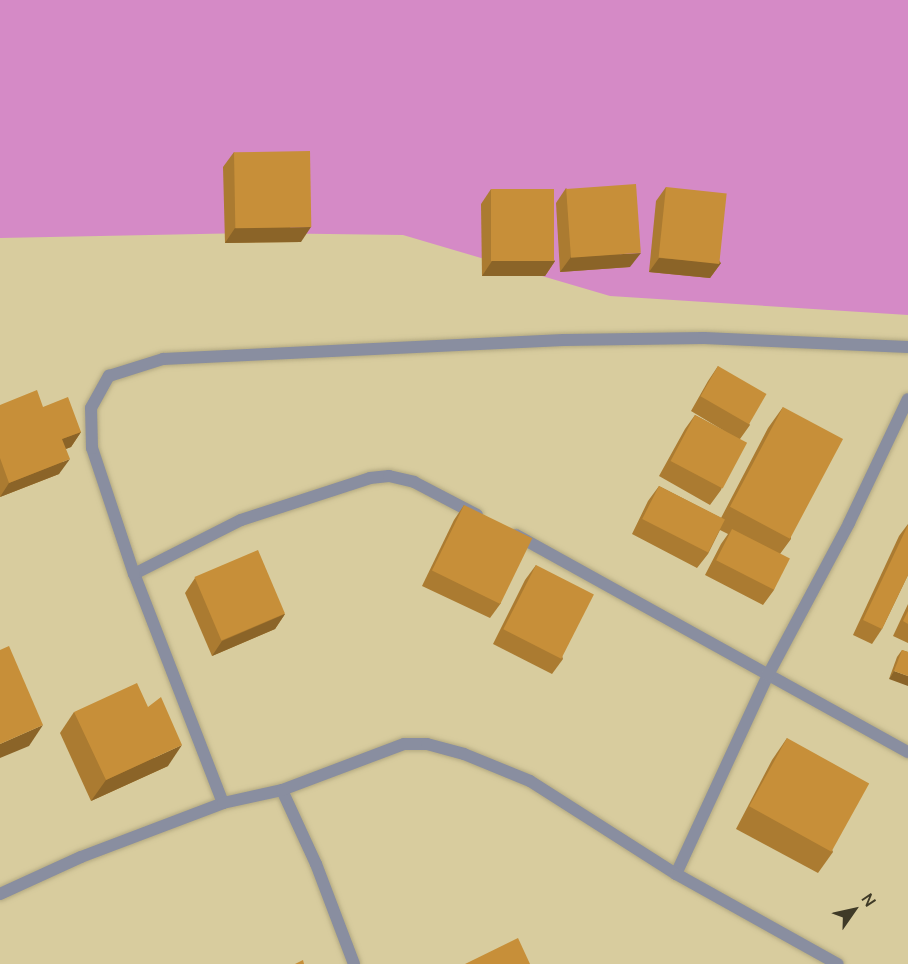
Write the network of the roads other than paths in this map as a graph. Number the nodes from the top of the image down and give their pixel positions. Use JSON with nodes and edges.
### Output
{"nodes":[{"id":1,"x":908,"y":347,"type":"edge"},
{"id":2,"x":908,"y":399,"type":"edge"},
{"id":3,"x":134,"y":574,"type":"junction"},
{"id":4,"x":768,"y":675,"type":"junction"},
{"id":5,"x":908,"y":752,"type":"edge"},
{"id":6,"x":282,"y":790,"type":"junction"},
{"id":7,"x":223,"y":802,"type":"junction"},
{"id":8,"x":676,"y":874,"type":"junction"},
{"id":9,"x":0,"y":894,"type":"edge"},
{"id":10,"x":354,"y":964,"type":"edge"},
{"id":11,"x":838,"y":964,"type":"edge"}],
"edges":[{"from":1,"to":3,"type":"street"},
{"from":2,"to":4,"type":"street"},
{"from":3,"to":4,"type":"street"},
{"from":3,"to":7,"type":"street"},
{"from":4,"to":5,"type":"street"},
{"from":4,"to":8,"type":"street"},
{"from":6,"to":7,"type":"street"},
{"from":6,"to":8,"type":"street"},
{"from":6,"to":10,"type":"street"},
{"from":7,"to":9,"type":"street"},
{"from":8,"to":11,"type":"street"}]}
